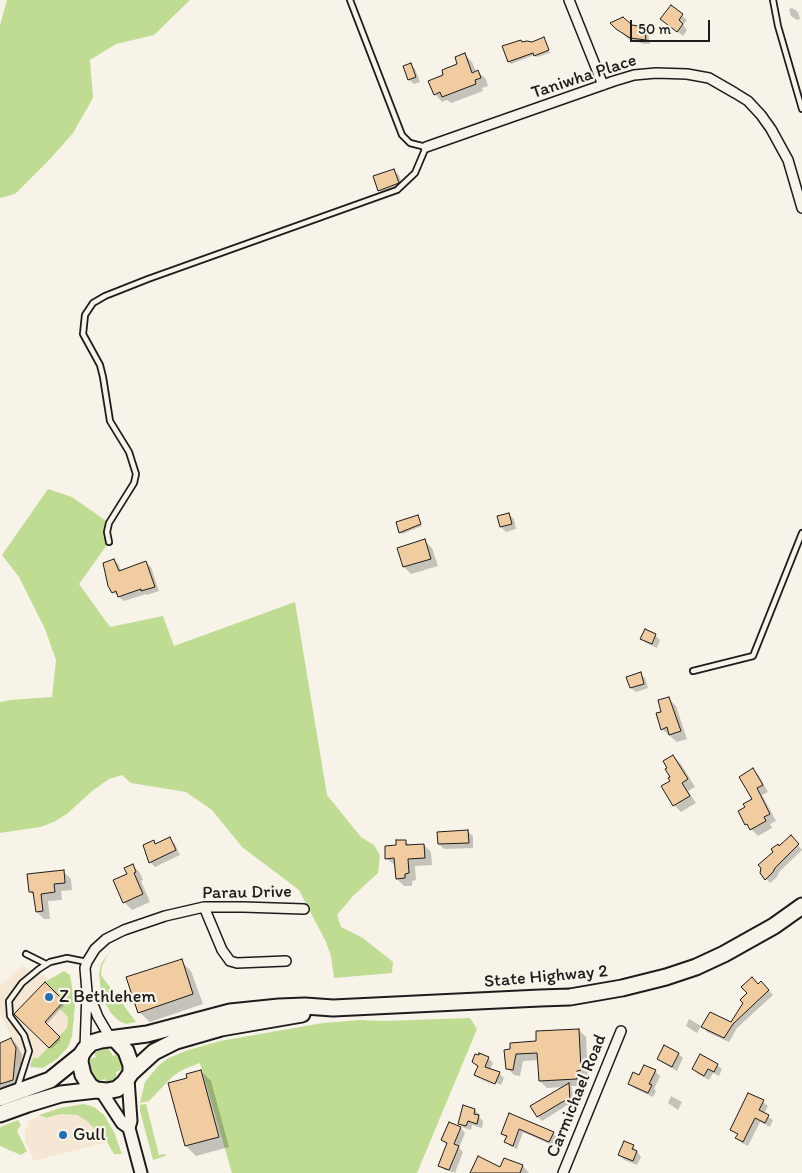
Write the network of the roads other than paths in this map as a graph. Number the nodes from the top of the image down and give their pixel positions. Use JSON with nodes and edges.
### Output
{"nodes":[{"id":1,"x":350,"y":0,"type":"edge"},
{"id":2,"x":570,"y":0,"type":"edge"},
{"id":3,"x":773,"y":0,"type":"edge"},
{"id":4,"x":602,"y":85,"type":"junction"},
{"id":5,"x":802,"y":109,"type":"edge"},
{"id":6,"x":426,"y":147,"type":"junction"},
{"id":7,"x":802,"y":208,"type":"edge"},
{"id":8,"x":802,"y":533,"type":"edge"},
{"id":9,"x":109,"y":542,"type":"dead end"},
{"id":10,"x":692,"y":671,"type":"dead end"},
{"id":11,"x":802,"y":906,"type":"edge"},
{"id":12,"x":204,"y":908,"type":"junction"},
{"id":13,"x":304,"y":909,"type":"dead end"},
{"id":14,"x":26,"y":954,"type":"dead end"},
{"id":15,"x":286,"y":961,"type":"dead end"},
{"id":16,"x":87,"y":962,"type":"junction"},
{"id":17,"x":46,"y":964,"type":"junction"},
{"id":18,"x":87,"y":992,"type":"junction"},
{"id":19,"x":333,"y":1008,"type":"junction"},
{"id":20,"x":621,"y":1031,"type":"dead end"},
{"id":21,"x":113,"y":1039,"type":"junction"},
{"id":22,"x":83,"y":1052,"type":"junction"},
{"id":23,"x":130,"y":1076,"type":"junction"},
{"id":24,"x":99,"y":1091,"type":"junction"},
{"id":25,"x":17,"y":1092,"type":"junction"},
{"id":26,"x":0,"y":1098,"type":"edge"},
{"id":27,"x":0,"y":1114,"type":"edge"},
{"id":28,"x":128,"y":1128,"type":"junction"},
{"id":29,"x":141,"y":1173,"type":"edge"},
{"id":30,"x":563,"y":1173,"type":"edge"}],
"edges":[{"from":1,"to":6,"type":"lane"},
{"from":2,"to":4,"type":"street"},
{"from":3,"to":5,"type":"lane"},
{"from":4,"to":6,"type":"street","name":"Taniwha Place"},
{"from":4,"to":7,"type":"street","name":"Taniwha Place"},
{"from":6,"to":9,"type":"lane"},
{"from":8,"to":10,"type":"lane"},
{"from":11,"to":19,"type":"highway","name":"State Highway 2"},
{"from":12,"to":13,"type":"street","name":"Parau Drive"},
{"from":12,"to":15,"type":"street"},
{"from":12,"to":16,"type":"street","name":"Parau Drive"},
{"from":14,"to":17,"type":"lane"},
{"from":16,"to":17,"type":"lane"},
{"from":16,"to":18,"type":"street"},
{"from":17,"to":25,"type":"lane"},
{"from":18,"to":21,"type":"street"},
{"from":18,"to":22,"type":"street"},
{"from":19,"to":21,"type":"highway","name":"State Highway 2"},
{"from":19,"to":23,"type":"highway","name":"State Highway 2"},
{"from":20,"to":30,"type":"street","name":"Carmichael Road"},
{"from":21,"to":22,"type":"highway"},
{"from":21,"to":23,"type":"highway"},
{"from":22,"to":24,"type":"highway"},
{"from":22,"to":25,"type":"highway"},
{"from":23,"to":24,"type":"highway"},
{"from":23,"to":28,"type":"street"},
{"from":24,"to":27,"type":"highway"},
{"from":24,"to":28,"type":"street"},
{"from":25,"to":26,"type":"highway"},
{"from":28,"to":29,"type":"street"}]}
